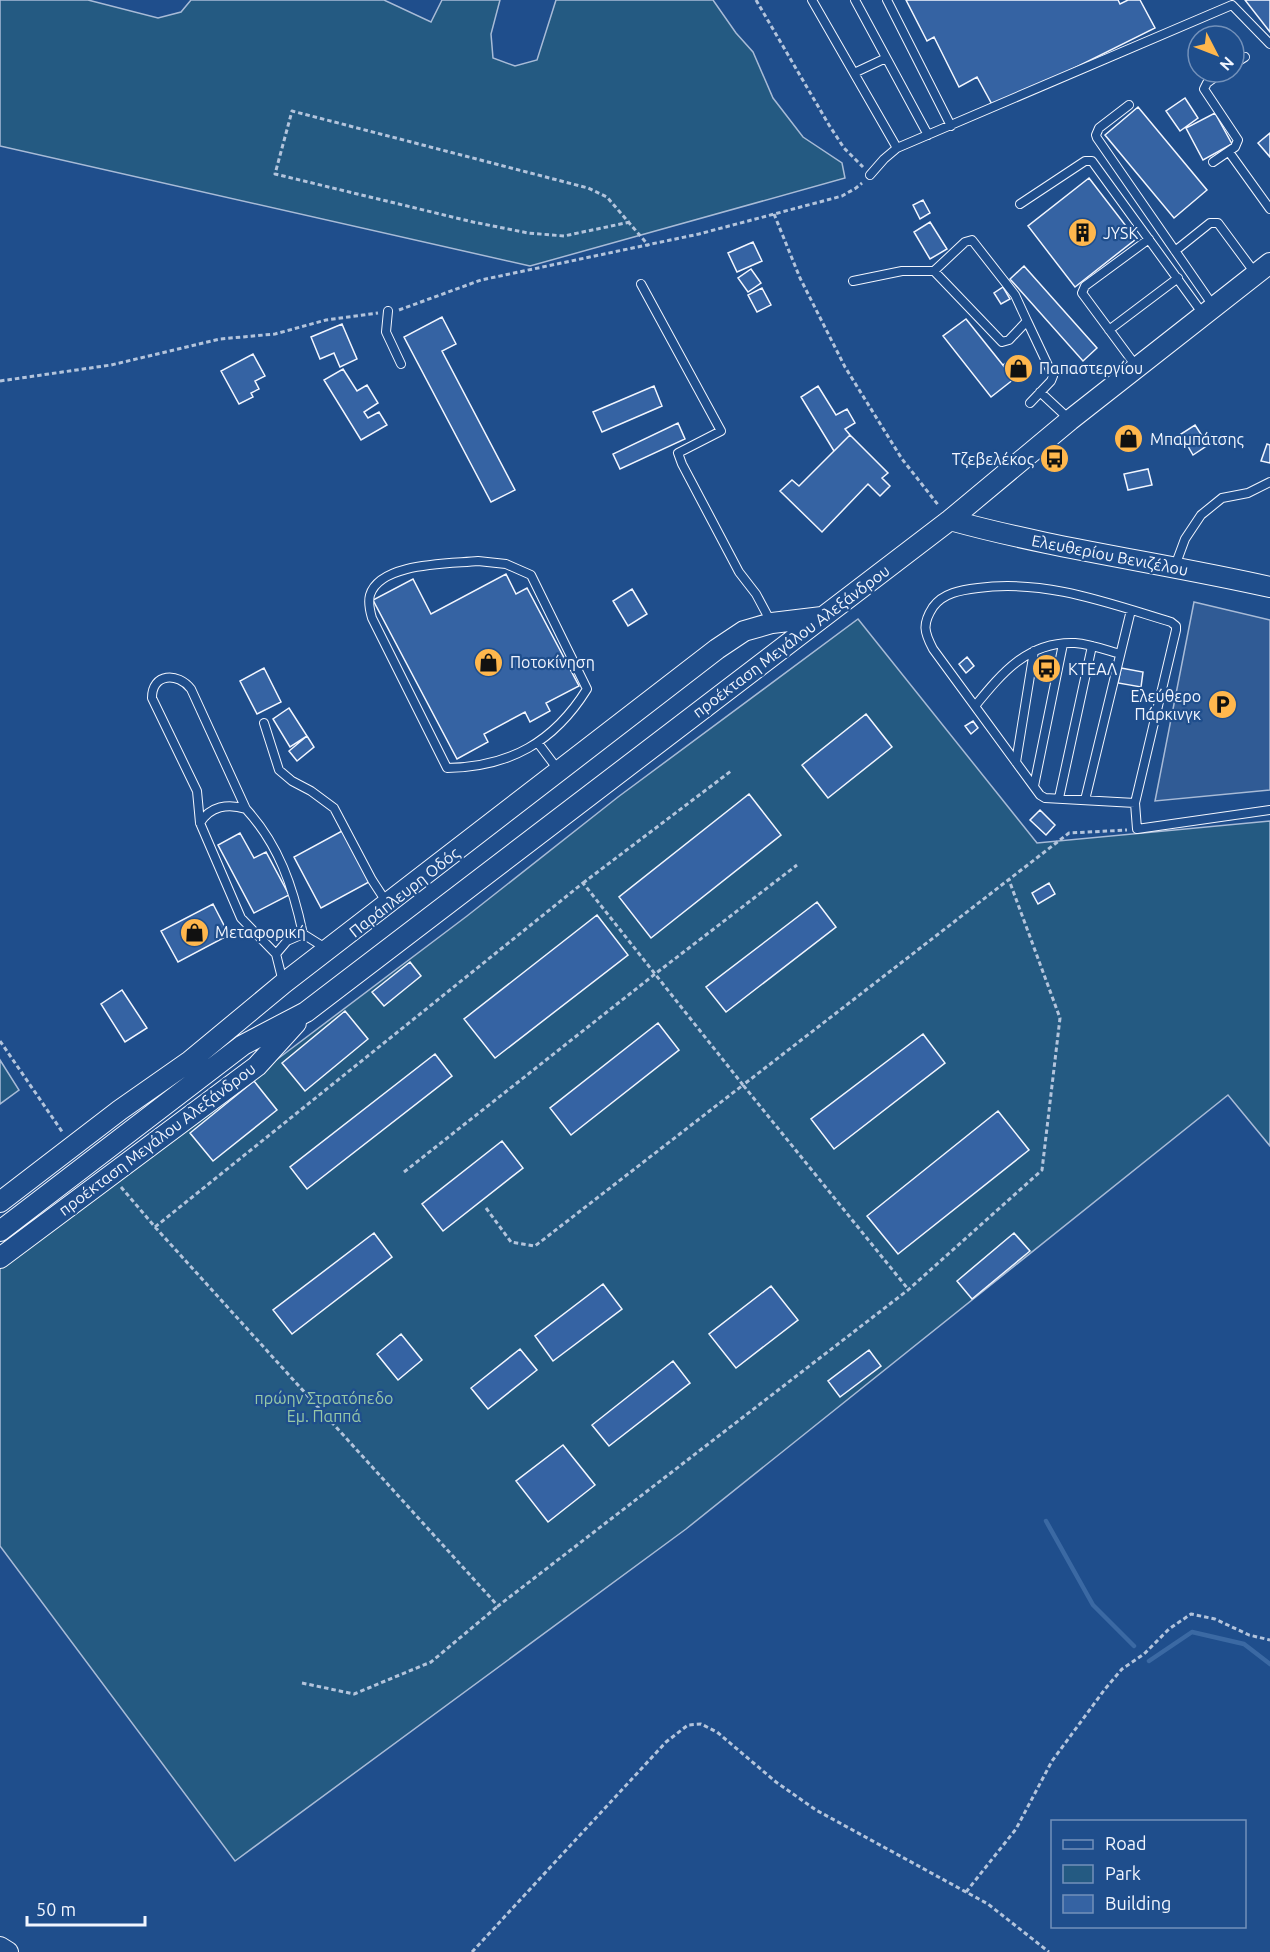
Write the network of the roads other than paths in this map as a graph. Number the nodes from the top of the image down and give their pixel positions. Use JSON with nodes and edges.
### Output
{"nodes":[{"id":1,"x":812,"y":0,"type":"edge"},
{"id":2,"x":855,"y":0,"type":"edge"},
{"id":3,"x":887,"y":0,"type":"edge"},
{"id":4,"x":1233,"y":3,"type":"edge"},
{"id":5,"x":1270,"y":45,"type":"edge"},
{"id":6,"x":886,"y":58,"type":"junction"},
{"id":7,"x":854,"y":73,"type":"junction"},
{"id":8,"x":1207,"y":84,"type":"edge"},
{"id":9,"x":1129,"y":105,"type":"dead end"},
{"id":10,"x":951,"y":126,"type":"junction"},
{"id":11,"x":928,"y":135,"type":"junction"},
{"id":12,"x":897,"y":148,"type":"junction"},
{"id":13,"x":1229,"y":152,"type":"junction"},
{"id":14,"x":1213,"y":162,"type":"dead end"},
{"id":15,"x":870,"y":175,"type":"road end"},
{"id":16,"x":1020,"y":204,"type":"dead end"},
{"id":17,"x":1270,"y":210,"type":"edge"},
{"id":18,"x":1149,"y":239,"type":"junction"},
{"id":19,"x":1175,"y":250,"type":"junction"},
{"id":20,"x":1263,"y":268,"type":"edge"},
{"id":21,"x":934,"y":271,"type":"junction"},
{"id":22,"x":1178,"y":278,"type":"junction"},
{"id":23,"x":852,"y":281,"type":"dead end"},
{"id":24,"x":641,"y":284,"type":"dead end"},
{"id":25,"x":1209,"y":311,"type":"junction"},
{"id":26,"x":388,"y":312,"type":"road end"},
{"id":27,"x":1027,"y":321,"type":"junction"},
{"id":28,"x":1109,"y":330,"type":"junction"},
{"id":29,"x":402,"y":364,"type":"dead end"},
{"id":30,"x":1137,"y":368,"type":"junction"},
{"id":31,"x":1040,"y":392,"type":"junction"},
{"id":32,"x":1030,"y":403,"type":"dead end"},
{"id":33,"x":1070,"y":420,"type":"junction"},
{"id":34,"x":1270,"y":482,"type":"edge"},
{"id":35,"x":950,"y":519,"type":"junction"},
{"id":36,"x":1174,"y":567,"type":"junction"},
{"id":37,"x":1270,"y":587,"type":"edge"},
{"id":38,"x":1131,"y":610,"type":"junction"},
{"id":39,"x":823,"y":617,"type":"junction"},
{"id":40,"x":772,"y":623,"type":"junction"},
{"id":41,"x":1063,"y":644,"type":"junction"},
{"id":42,"x":1092,"y":646,"type":"junction"},
{"id":43,"x":1035,"y":651,"type":"junction"},
{"id":44,"x":1120,"y":654,"type":"junction"},
{"id":45,"x":975,"y":706,"type":"junction"},
{"id":46,"x":264,"y":723,"type":"dead end"},
{"id":47,"x":538,"y":743,"type":"junction"},
{"id":48,"x":1016,"y":762,"type":"junction"},
{"id":49,"x":560,"y":772,"type":"junction"},
{"id":50,"x":1034,"y":786,"type":"junction"},
{"id":51,"x":1059,"y":798,"type":"junction"},
{"id":52,"x":1085,"y":800,"type":"junction"},
{"id":53,"x":1135,"y":802,"type":"junction"},
{"id":54,"x":246,"y":809,"type":"junction"},
{"id":55,"x":1270,"y":810,"type":"edge"},
{"id":56,"x":200,"y":823,"type":"junction"},
{"id":57,"x":388,"y":904,"type":"junction"},
{"id":58,"x":303,"y":934,"type":"junction"},
{"id":59,"x":329,"y":950,"type":"junction"},
{"id":60,"x":276,"y":954,"type":"junction"},
{"id":61,"x":284,"y":983,"type":"junction"},
{"id":62,"x":306,"y":1012,"type":"junction"},
{"id":63,"x":190,"y":1061,"type":"junction"},
{"id":64,"x":109,"y":1148,"type":"junction"},
{"id":65,"x":0,"y":1202,"type":"edge"},
{"id":66,"x":0,"y":1231,"type":"edge"},
{"id":67,"x":0,"y":1258,"type":"edge"},
{"id":68,"x":0,"y":1947,"type":"edge"},
{"id":69,"x":8,"y":1952,"type":"edge"}],
"edges":[{"from":1,"to":7,"type":"lane"},
{"from":2,"to":6,"type":"lane"},
{"from":3,"to":10,"type":"lane"},
{"from":4,"to":5,"type":"lane"},
{"from":4,"to":10,"type":"lane"},
{"from":6,"to":7,"type":"lane"},
{"from":6,"to":11,"type":"lane"},
{"from":7,"to":12,"type":"lane"},
{"from":8,"to":13,"type":"lane"},
{"from":9,"to":19,"type":"lane"},
{"from":10,"to":11,"type":"lane"},
{"from":11,"to":12,"type":"lane"},
{"from":12,"to":15,"type":"lane"},
{"from":13,"to":14,"type":"lane"},
{"from":13,"to":17,"type":"lane"},
{"from":16,"to":18,"type":"lane"},
{"from":18,"to":22,"type":"lane"},
{"from":18,"to":28,"type":"lane"},
{"from":19,"to":20,"type":"lane"},
{"from":19,"to":25,"type":"lane"},
{"from":20,"to":25,"type":"main road","name":"προέκταση Μεγάλου Αλεξάνδρου"},
{"from":21,"to":23,"type":"lane"},
{"from":21,"to":27,"type":"lane"},
{"from":21,"to":27,"type":"lane"},
{"from":22,"to":25,"type":"lane"},
{"from":22,"to":28,"type":"lane"},
{"from":24,"to":40,"type":"lane"},
{"from":25,"to":30,"type":"main road","name":"προέκταση Μεγάλου Αλεξάνδρου"},
{"from":26,"to":29,"type":"lane"},
{"from":27,"to":31,"type":"lane"},
{"from":28,"to":30,"type":"lane"},
{"from":30,"to":33,"type":"main road","name":"προέκταση Μεγάλου Αλεξάνδρου"},
{"from":31,"to":32,"type":"lane"},
{"from":31,"to":33,"type":"lane"},
{"from":33,"to":35,"type":"main road","name":"προέκταση Μεγάλου Αλεξάνδρου"},
{"from":34,"to":36,"type":"lane"},
{"from":35,"to":36,"type":"main road","name":"Ελευθερίου Βενιζέλου"},
{"from":35,"to":39,"type":"main road","name":"προέκταση Μεγάλου Αλεξάνδρου"},
{"from":36,"to":37,"type":"main road","name":"Ελευθερίου Βενιζέλου"},
{"from":38,"to":44,"type":"lane"},
{"from":38,"to":45,"type":"lane"},
{"from":38,"to":53,"type":"lane"},
{"from":39,"to":40,"type":"main road","name":"Παράπλευρη Οδός"},
{"from":39,"to":62,"type":"main road","name":"προέκταση Μεγάλου Αλεξάνδρου"},
{"from":40,"to":49,"type":"main road","name":"Παράπλευρη Οδός"},
{"from":41,"to":42,"type":"lane"},
{"from":41,"to":43,"type":"lane"},
{"from":41,"to":50,"type":"lane"},
{"from":42,"to":44,"type":"lane"},
{"from":42,"to":51,"type":"lane"},
{"from":43,"to":45,"type":"lane"},
{"from":43,"to":48,"type":"lane"},
{"from":44,"to":52,"type":"lane"},
{"from":45,"to":48,"type":"lane"},
{"from":46,"to":57,"type":"lane"},
{"from":47,"to":47,"type":"lane"},
{"from":47,"to":49,"type":"lane"},
{"from":48,"to":50,"type":"lane"},
{"from":49,"to":57,"type":"main road","name":"Παράπλευρη Οδός"},
{"from":50,"to":51,"type":"lane"},
{"from":51,"to":52,"type":"lane"},
{"from":52,"to":53,"type":"lane"},
{"from":53,"to":55,"type":"lane"},
{"from":54,"to":56,"type":"lane"},
{"from":54,"to":56,"type":"lane"},
{"from":54,"to":58,"type":"lane"},
{"from":56,"to":60,"type":"lane"},
{"from":57,"to":59,"type":"main road","name":"Παράπλευρη Οδός"},
{"from":58,"to":59,"type":"lane"},
{"from":58,"to":60,"type":"lane"},
{"from":59,"to":61,"type":"main road","name":"Παράπλευρη Οδός"},
{"from":60,"to":61,"type":"lane"},
{"from":61,"to":63,"type":"main road","name":"Παράπλευρη Οδός"},
{"from":62,"to":64,"type":"main road","name":"προέκταση Μεγάλου Αλεξάνδρου"},
{"from":62,"to":67,"type":"main road","name":"προέκταση Μεγάλου Αλεξάνδρου"},
{"from":63,"to":64,"type":"main road"},
{"from":63,"to":65,"type":"main road","name":"Παράπλευρη Οδός"},
{"from":64,"to":66,"type":"main road","name":"προέκταση Μεγάλου Αλεξάνδρου"},
{"from":68,"to":69,"type":"main road"}]}
